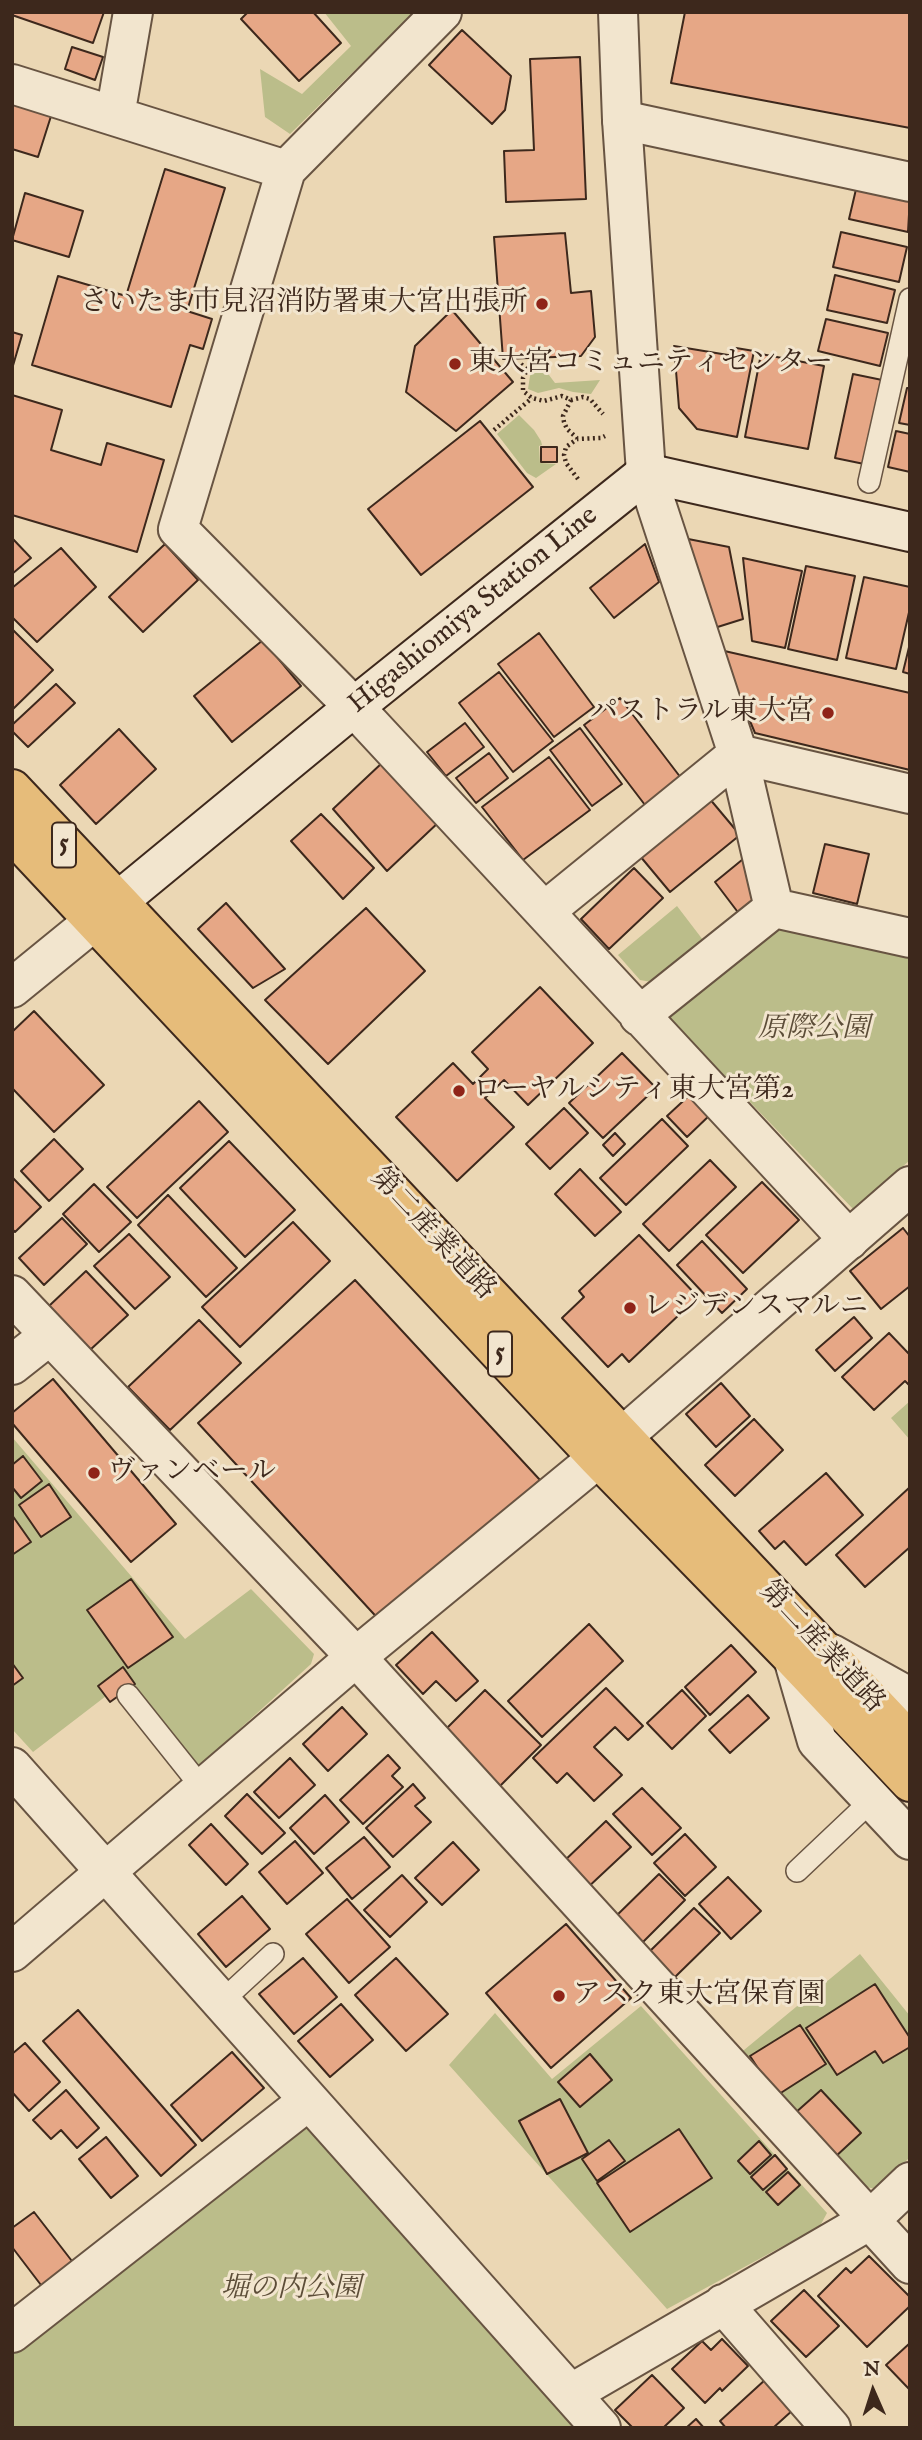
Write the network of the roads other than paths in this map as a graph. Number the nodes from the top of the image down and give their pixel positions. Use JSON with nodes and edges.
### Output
{"nodes":[{"id":1,"x":133,"y":12,"type":"edge"},
{"id":2,"x":442,"y":12,"type":"edge"},
{"id":3,"x":618,"y":12,"type":"edge"},
{"id":4,"x":12,"y":84,"type":"edge"},
{"id":5,"x":115,"y":116,"type":"junction"},
{"id":6,"x":622,"y":120,"type":"junction"},
{"id":7,"x":286,"y":170,"type":"junction"},
{"id":8,"x":910,"y":182,"type":"edge"},
{"id":9,"x":910,"y":299,"type":"edge"},
{"id":10,"x":646,"y":473,"type":"junction"},
{"id":11,"x":869,"y":482,"type":"dead end"},
{"id":12,"x":910,"y":532,"type":"edge"},
{"id":13,"x":354,"y":707,"type":"junction"},
{"id":14,"x":738,"y":754,"type":"junction"},
{"id":15,"x":12,"y":789,"type":"edge"},
{"id":16,"x":910,"y":794,"type":"edge"},
{"id":17,"x":12,"y":833,"type":"edge"},
{"id":18,"x":774,"y":908,"type":"junction"},
{"id":19,"x":545,"y":911,"type":"junction"},
{"id":20,"x":105,"y":912,"type":"junction"},
{"id":21,"x":910,"y":939,"type":"edge"},
{"id":22,"x":12,"y":988,"type":"edge"},
{"id":23,"x":639,"y":1016,"type":"junction"},
{"id":24,"x":907,"y":1195,"type":"edge"},
{"id":25,"x":849,"y":1240,"type":"junction"},
{"id":26,"x":12,"y":1295,"type":"edge"},
{"id":27,"x":50,"y":1335,"type":"junction"},
{"id":28,"x":12,"y":1365,"type":"edge"},
{"id":29,"x":609,"y":1447,"type":"junction"},
{"id":30,"x":806,"y":1652,"type":"junction"},
{"id":31,"x":356,"y":1657,"type":"junction"},
{"id":32,"x":128,"y":1695,"type":"dead end"},
{"id":33,"x":910,"y":1700,"type":"edge"},
{"id":34,"x":910,"y":1742,"type":"edge"},
{"id":35,"x":12,"y":1767,"type":"edge"},
{"id":36,"x":910,"y":1782,"type":"edge"},
{"id":37,"x":204,"y":1788,"type":"junction"},
{"id":38,"x":872,"y":1800,"type":"junction"},
{"id":39,"x":910,"y":1840,"type":"edge"},
{"id":40,"x":797,"y":1871,"type":"dead end"},
{"id":41,"x":105,"y":1872,"type":"junction"},
{"id":42,"x":12,"y":1952,"type":"edge"},
{"id":43,"x":273,"y":1954,"type":"dead end"},
{"id":44,"x":221,"y":2002,"type":"junction"},
{"id":45,"x":308,"y":2101,"type":"junction"},
{"id":46,"x":910,"y":2182,"type":"edge"},
{"id":47,"x":870,"y":2220,"type":"junction"},
{"id":48,"x":910,"y":2264,"type":"edge"},
{"id":49,"x":723,"y":2304,"type":"junction"},
{"id":50,"x":12,"y":2333,"type":"edge"},
{"id":51,"x":572,"y":2393,"type":"junction"},
{"id":52,"x":601,"y":2428,"type":"edge"},
{"id":53,"x":831,"y":2428,"type":"edge"}],
"edges":[{"from":1,"to":5,"type":"street"},
{"from":2,"to":7,"type":"street"},
{"from":3,"to":6,"type":"street"},
{"from":4,"to":5,"type":"street"},
{"from":5,"to":7,"type":"street"},
{"from":6,"to":8,"type":"street"},
{"from":6,"to":10,"type":"street"},
{"from":7,"to":13,"type":"street"},
{"from":9,"to":11,"type":"lane"},
{"from":10,"to":12,"type":"street"},
{"from":10,"to":13,"type":"street","name":"Higashiomiya Station Line"},
{"from":10,"to":14,"type":"street"},
{"from":13,"to":19,"type":"street"},
{"from":13,"to":20,"type":"street","name":"Higashiomiya Station Line"},
{"from":14,"to":16,"type":"street"},
{"from":14,"to":18,"type":"street"},
{"from":14,"to":19,"type":"street"},
{"from":15,"to":20,"type":"main road","name":"第二産業道路","number":"5"},
{"from":17,"to":20,"type":"main road","name":"第二産業道路","number":"5"},
{"from":18,"to":21,"type":"street"},
{"from":18,"to":23,"type":"street"},
{"from":19,"to":23,"type":"street"},
{"from":20,"to":22,"type":"street","name":"Higashiomiya Station Line"},
{"from":20,"to":29,"type":"main road","name":"第二産業道路","number":"5"},
{"from":23,"to":25,"type":"street"},
{"from":24,"to":25,"type":"street"},
{"from":25,"to":29,"type":"street"},
{"from":26,"to":27,"type":"street"},
{"from":27,"to":28,"type":"street"},
{"from":27,"to":31,"type":"street"},
{"from":29,"to":30,"type":"main road","name":"第二産業道路","number":"5"},
{"from":29,"to":31,"type":"street"},
{"from":30,"to":33,"type":"street"},
{"from":30,"to":34,"type":"main road","name":"第二産業道路","number":"5"},
{"from":30,"to":36,"type":"main road","name":"第二産業道路","number":"5"},
{"from":30,"to":38,"type":"street"},
{"from":31,"to":37,"type":"street"},
{"from":31,"to":47,"type":"street"},
{"from":32,"to":37,"type":"lane"},
{"from":35,"to":41,"type":"street"},
{"from":37,"to":41,"type":"street"},
{"from":38,"to":39,"type":"street"},
{"from":38,"to":40,"type":"lane"},
{"from":41,"to":42,"type":"street"},
{"from":41,"to":44,"type":"street"},
{"from":43,"to":44,"type":"lane"},
{"from":44,"to":45,"type":"street"},
{"from":45,"to":50,"type":"street"},
{"from":45,"to":51,"type":"street"},
{"from":46,"to":47,"type":"street"},
{"from":47,"to":48,"type":"street"},
{"from":47,"to":49,"type":"street"},
{"from":49,"to":51,"type":"street"},
{"from":49,"to":53,"type":"street"},
{"from":51,"to":52,"type":"street"}]}
